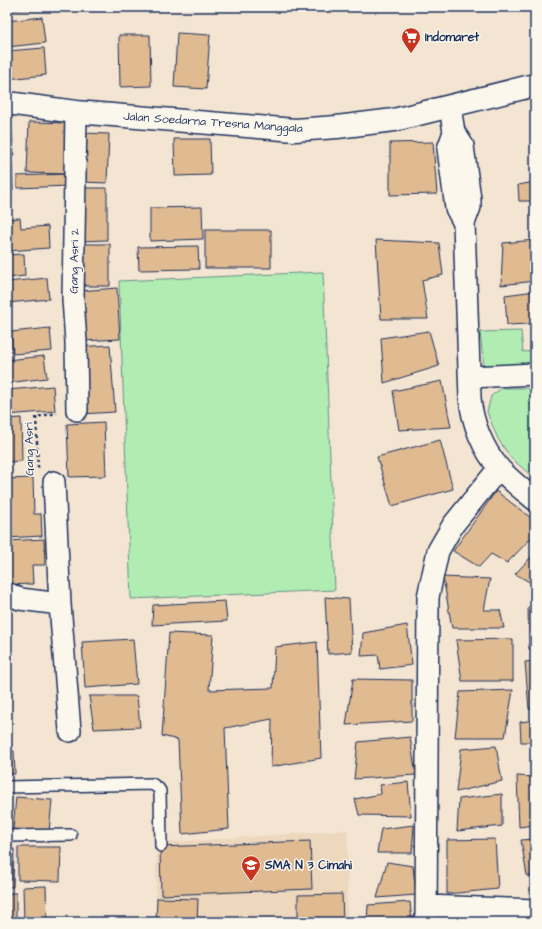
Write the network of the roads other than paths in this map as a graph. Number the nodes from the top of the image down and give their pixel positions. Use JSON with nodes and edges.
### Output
{"nodes":[{"id":1,"x":535,"y":85,"type":"edge"},
{"id":2,"x":7,"y":103,"type":"edge"},
{"id":3,"x":450,"y":107,"type":"junction"},
{"id":4,"x":76,"y":112,"type":"junction"},
{"id":5,"x":535,"y":374,"type":"edge"},
{"id":6,"x":470,"y":377,"type":"junction"},
{"id":7,"x":77,"y":410,"type":"road end"},
{"id":8,"x":499,"y":468,"type":"junction"},
{"id":9,"x":54,"y":482,"type":"road end"},
{"id":10,"x":535,"y":500,"type":"edge"},
{"id":11,"x":7,"y":593,"type":"edge"},
{"id":12,"x":60,"y":604,"type":"junction"},
{"id":13,"x":70,"y":731,"type":"dead end"},
{"id":14,"x":7,"y":787,"type":"edge"},
{"id":15,"x":71,"y":835,"type":"dead end"},
{"id":16,"x":7,"y":836,"type":"edge"},
{"id":17,"x":161,"y":846,"type":"dead end"},
{"id":18,"x":535,"y":910,"type":"edge"},
{"id":19,"x":426,"y":914,"type":"edge"}],
"edges":[{"from":1,"to":3,"type":"main road","name":"Jalan Soedarna Tresna Manggala"},
{"from":2,"to":4,"type":"main road","name":"Jalan Soedarna Tresna Manggala"},
{"from":3,"to":4,"type":"main road","name":"Jalan Soedarna Tresna Manggala"},
{"from":3,"to":6,"type":"street"},
{"from":4,"to":7,"type":"street","name":"Gang Asri 2"},
{"from":5,"to":6,"type":"street"},
{"from":6,"to":8,"type":"street"},
{"from":8,"to":10,"type":"street"},
{"from":8,"to":19,"type":"street"},
{"from":9,"to":12,"type":"street"},
{"from":11,"to":12,"type":"street"},
{"from":12,"to":13,"type":"street"},
{"from":14,"to":17,"type":"lane"},
{"from":15,"to":16,"type":"lane"},
{"from":18,"to":19,"type":"street"}]}
